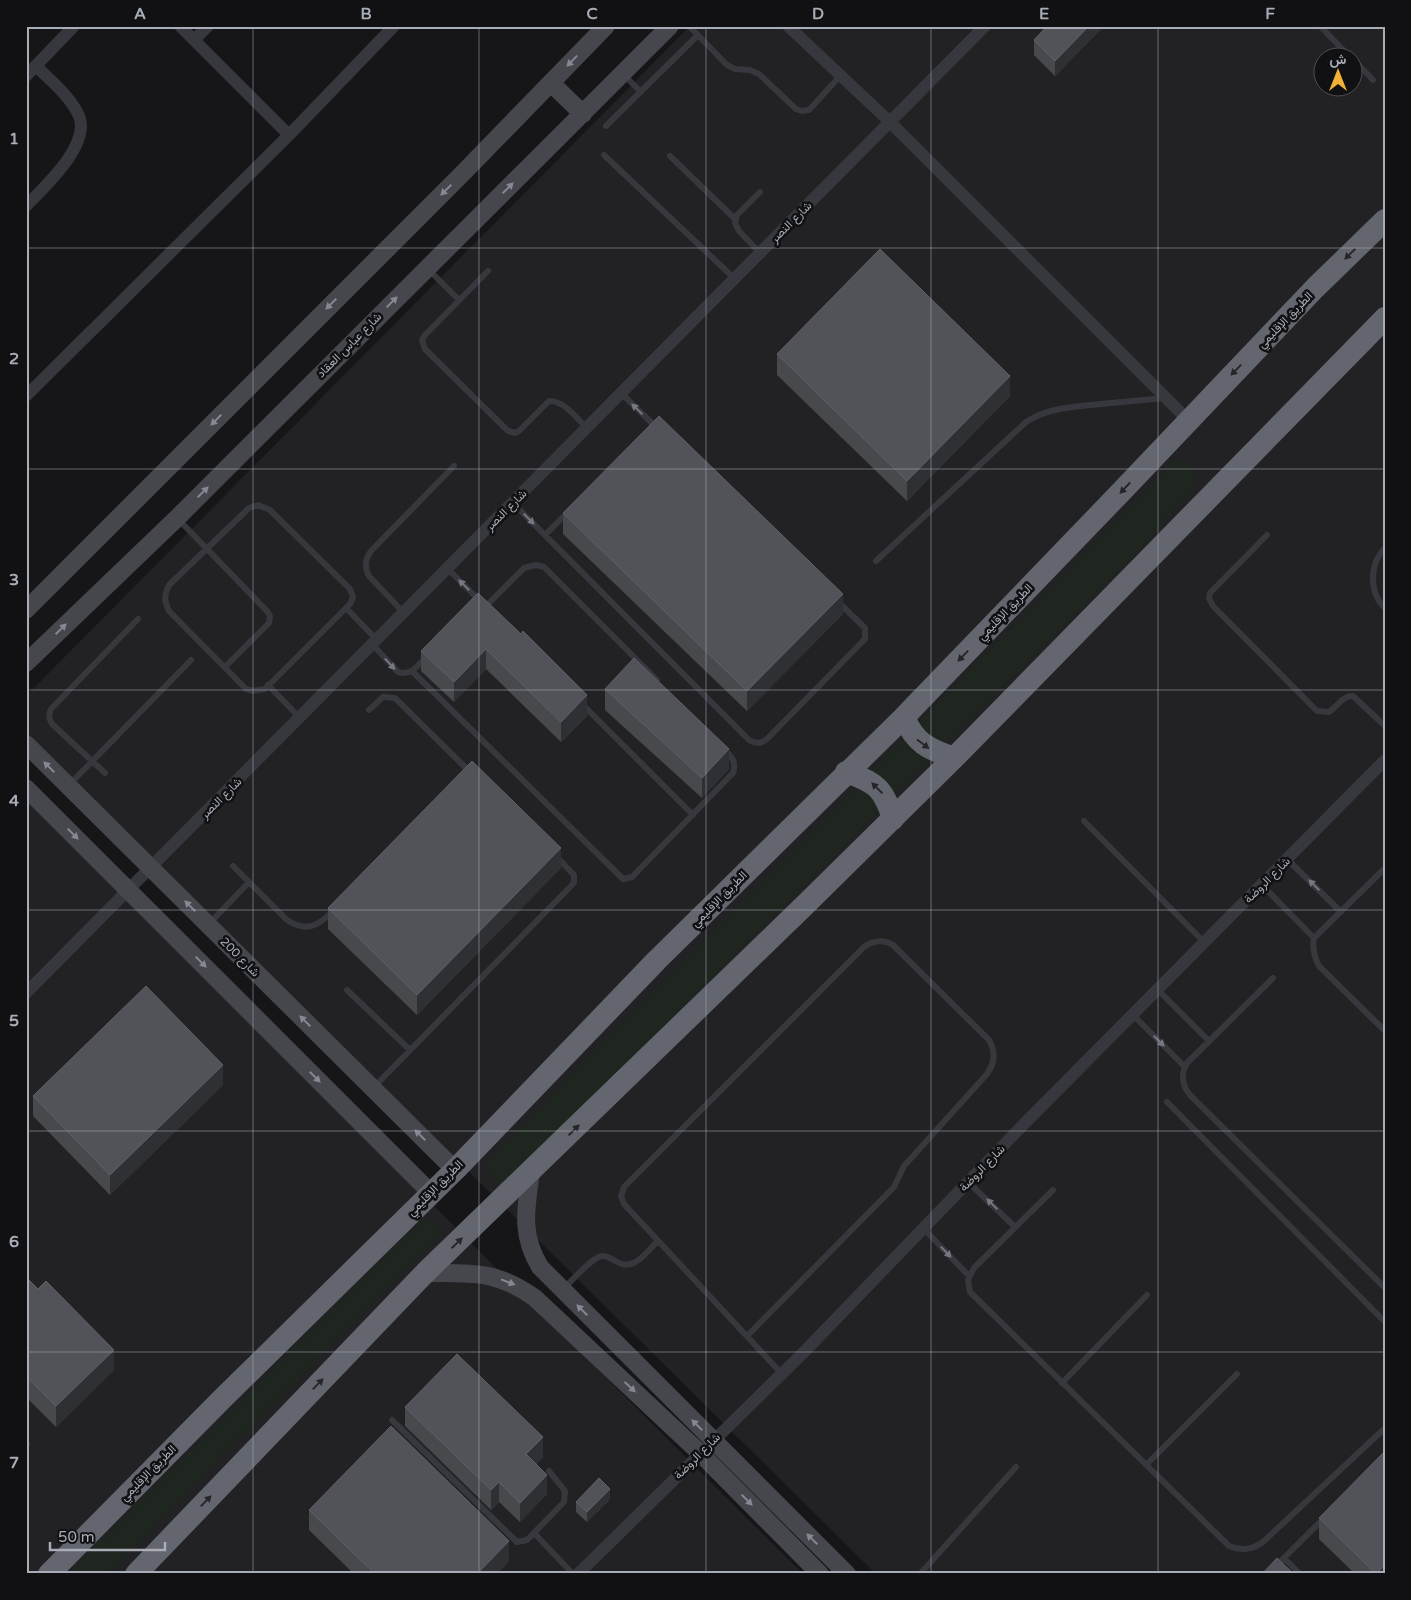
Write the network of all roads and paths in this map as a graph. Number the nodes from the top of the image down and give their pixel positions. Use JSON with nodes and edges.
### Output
{"nodes":[{"id":1,"x":74,"y":26,"type":"edge"},
{"id":2,"x":180,"y":26,"type":"edge"},
{"id":3,"x":208,"y":26,"type":"edge"},
{"id":4,"x":394,"y":26,"type":"edge"},
{"id":5,"x":606,"y":26,"type":"edge"},
{"id":6,"x":670,"y":26,"type":"edge"},
{"id":7,"x":689,"y":26,"type":"edge"},
{"id":8,"x":788,"y":26,"type":"edge"},
{"id":9,"x":985,"y":26,"type":"edge"},
{"id":10,"x":1320,"y":26,"type":"edge"},
{"id":11,"x":698,"y":35,"type":"junction"},
{"id":12,"x":194,"y":40,"type":"junction"},
{"id":13,"x":1341,"y":48,"type":"edge"},
{"id":14,"x":36,"y":66,"type":"junction"},
{"id":15,"x":1364,"y":71,"type":"edge"},
{"id":16,"x":623,"y":74,"type":"junction"},
{"id":17,"x":26,"y":76,"type":"edge"},
{"id":18,"x":841,"y":76,"type":"junction"},
{"id":19,"x":1373,"y":80,"type":"dead end"},
{"id":20,"x":551,"y":83,"type":"junction"},
{"id":21,"x":642,"y":92,"type":"junction"},
{"id":22,"x":583,"y":114,"type":"junction"},
{"id":23,"x":890,"y":122,"type":"junction"},
{"id":24,"x":606,"y":126,"type":"dead end"},
{"id":25,"x":289,"y":136,"type":"junction"},
{"id":26,"x":604,"y":154,"type":"dead end"},
{"id":27,"x":670,"y":156,"type":"dead end"},
{"id":28,"x":760,"y":192,"type":"dead end"},
{"id":29,"x":26,"y":206,"type":"edge"},
{"id":30,"x":735,"y":219,"type":"junction"},
{"id":31,"x":1385,"y":220,"type":"edge"},
{"id":32,"x":760,"y":253,"type":"junction"},
{"id":33,"x":427,"y":268,"type":"junction"},
{"id":34,"x":488,"y":271,"type":"dead end"},
{"id":35,"x":735,"y":279,"type":"junction"},
{"id":36,"x":459,"y":300,"type":"junction"},
{"id":37,"x":1385,"y":318,"type":"edge"},
{"id":38,"x":621,"y":394,"type":"junction"},
{"id":39,"x":26,"y":396,"type":"edge"},
{"id":40,"x":1165,"y":398,"type":"junction"},
{"id":41,"x":1188,"y":420,"type":"junction"},
{"id":42,"x":652,"y":424,"type":"junction"},
{"id":43,"x":587,"y":428,"type":"junction"},
{"id":44,"x":646,"y":430,"type":"edge"},
{"id":45,"x":660,"y":430,"type":"edge"},
{"id":46,"x":454,"y":466,"type":"dead end"},
{"id":47,"x":513,"y":503,"type":"junction"},
{"id":48,"x":572,"y":507,"type":"edge"},
{"id":49,"x":177,"y":518,"type":"junction"},
{"id":50,"x":545,"y":535,"type":"junction"},
{"id":51,"x":1267,"y":535,"type":"dead end"},
{"id":52,"x":1385,"y":548,"type":"edge"},
{"id":53,"x":207,"y":549,"type":"junction"},
{"id":54,"x":876,"y":561,"type":"dead end"},
{"id":55,"x":448,"y":569,"type":"junction"},
{"id":56,"x":835,"y":599,"type":"edge"},
{"id":57,"x":483,"y":604,"type":"junction"},
{"id":58,"x":346,"y":608,"type":"junction"},
{"id":59,"x":1385,"y":608,"type":"edge"},
{"id":60,"x":474,"y":609,"type":"edge"},
{"id":61,"x":26,"y":610,"type":"edge"},
{"id":62,"x":404,"y":613,"type":"junction"},
{"id":63,"x":492,"y":613,"type":"edge"},
{"id":64,"x":138,"y":620,"type":"dead end"},
{"id":65,"x":375,"y":642,"type":"junction"},
{"id":66,"x":432,"y":650,"type":"edge"},
{"id":67,"x":191,"y":660,"type":"dead end"},
{"id":68,"x":26,"y":663,"type":"edge"},
{"id":69,"x":225,"y":667,"type":"junction"},
{"id":70,"x":412,"y":671,"type":"junction"},
{"id":71,"x":660,"y":684,"type":"edge"},
{"id":72,"x":268,"y":685,"type":"junction"},
{"id":73,"x":575,"y":697,"type":"edge"},
{"id":74,"x":370,"y":710,"type":"dead end"},
{"id":75,"x":904,"y":716,"type":"junction"},
{"id":76,"x":300,"y":718,"type":"junction"},
{"id":77,"x":1385,"y":726,"type":"edge"},
{"id":78,"x":26,"y":744,"type":"edge"},
{"id":79,"x":721,"y":745,"type":"edge"},
{"id":80,"x":954,"y":758,"type":"junction"},
{"id":81,"x":1385,"y":760,"type":"edge"},
{"id":82,"x":92,"y":761,"type":"junction"},
{"id":83,"x":471,"y":772,"type":"junction"},
{"id":84,"x":846,"y":772,"type":"junction"},
{"id":85,"x":105,"y":773,"type":"dead end"},
{"id":86,"x":464,"y":779,"type":"edge"},
{"id":87,"x":478,"y":779,"type":"edge"},
{"id":88,"x":68,"y":785,"type":"junction"},
{"id":89,"x":26,"y":788,"type":"edge"},
{"id":90,"x":693,"y":815,"type":"junction"},
{"id":91,"x":892,"y":819,"type":"junction"},
{"id":92,"x":1084,"y":821,"type":"dead end"},
{"id":93,"x":552,"y":852,"type":"edge"},
{"id":94,"x":1288,"y":859,"type":"junction"},
{"id":95,"x":233,"y":866,"type":"dead end"},
{"id":96,"x":151,"y":868,"type":"junction"},
{"id":97,"x":1385,"y":868,"type":"edge"},
{"id":98,"x":249,"y":882,"type":"junction"},
{"id":99,"x":1262,"y":885,"type":"junction"},
{"id":100,"x":130,"y":890,"type":"junction"},
{"id":101,"x":340,"y":904,"type":"edge"},
{"id":102,"x":1341,"y":912,"type":"junction"},
{"id":103,"x":208,"y":924,"type":"junction"},
{"id":104,"x":1314,"y":938,"type":"junction"},
{"id":105,"x":1205,"y":943,"type":"junction"},
{"id":106,"x":1273,"y":978,"type":"dead end"},
{"id":107,"x":347,"y":990,"type":"dead end"},
{"id":108,"x":1158,"y":990,"type":"junction"},
{"id":109,"x":26,"y":994,"type":"edge"},
{"id":110,"x":1133,"y":1015,"type":"junction"},
{"id":111,"x":1385,"y":1031,"type":"edge"},
{"id":112,"x":1209,"y":1041,"type":"junction"},
{"id":113,"x":410,"y":1050,"type":"junction"},
{"id":114,"x":1185,"y":1067,"type":"junction"},
{"id":115,"x":373,"y":1088,"type":"junction"},
{"id":116,"x":1167,"y":1102,"type":"dead end"},
{"id":117,"x":455,"y":1170,"type":"junction"},
{"id":118,"x":531,"y":1172,"type":"junction"},
{"id":119,"x":968,"y":1182,"type":"junction"},
{"id":120,"x":1053,"y":1190,"type":"dead end"},
{"id":121,"x":431,"y":1193,"type":"junction"},
{"id":122,"x":1016,"y":1227,"type":"junction"},
{"id":123,"x":923,"y":1228,"type":"junction"},
{"id":124,"x":658,"y":1241,"type":"junction"},
{"id":125,"x":425,"y":1274,"type":"junction"},
{"id":126,"x":969,"y":1276,"type":"junction"},
{"id":127,"x":1385,"y":1288,"type":"edge"},
{"id":128,"x":562,"y":1290,"type":"junction"},
{"id":129,"x":1147,"y":1295,"type":"dead end"},
{"id":130,"x":1385,"y":1322,"type":"edge"},
{"id":131,"x":747,"y":1336,"type":"junction"},
{"id":132,"x":781,"y":1373,"type":"junction"},
{"id":133,"x":1237,"y":1374,"type":"dead end"},
{"id":134,"x":1062,"y":1383,"type":"junction"},
{"id":135,"x":392,"y":1420,"type":"dead end"},
{"id":136,"x":1385,"y":1428,"type":"edge"},
{"id":137,"x":706,"y":1447,"type":"junction"},
{"id":138,"x":1146,"y":1465,"type":"junction"},
{"id":139,"x":1016,"y":1467,"type":"dead end"},
{"id":140,"x":549,"y":1471,"type":"dead end"},
{"id":141,"x":1331,"y":1511,"type":"edge"},
{"id":142,"x":534,"y":1533,"type":"junction"},
{"id":143,"x":1284,"y":1558,"type":"junction"},
{"id":144,"x":49,"y":1574,"type":"edge"},
{"id":145,"x":136,"y":1574,"type":"edge"},
{"id":146,"x":573,"y":1574,"type":"edge"},
{"id":147,"x":578,"y":1574,"type":"edge"},
{"id":148,"x":820,"y":1574,"type":"edge"},
{"id":149,"x":847,"y":1574,"type":"edge"},
{"id":150,"x":920,"y":1574,"type":"edge"},
{"id":151,"x":1268,"y":1574,"type":"edge"},
{"id":152,"x":1300,"y":1574,"type":"edge"}],
"edges":[{"from":1,"to":14,"type":"street"},
{"from":2,"to":12,"type":"street"},
{"from":3,"to":12,"type":"street"},
{"from":4,"to":25,"type":"street"},
{"from":5,"to":20,"type":"street","one_way":true},
{"from":6,"to":16,"type":"street","name":"شارع عباس العقاد"},
{"from":7,"to":11,"type":"lane"},
{"from":8,"to":18,"type":"street"},
{"from":9,"to":23,"type":"street","name":"شارع النصر"},
{"from":10,"to":13,"type":"lane"},
{"from":11,"to":18,"type":"lane"},
{"from":11,"to":21,"type":"lane"},
{"from":12,"to":25,"type":"street"},
{"from":14,"to":17,"type":"street"},
{"from":14,"to":29,"type":"street"},
{"from":15,"to":19,"type":"lane"},
{"from":16,"to":21,"type":"lane"},
{"from":16,"to":22,"type":"street","name":"شارع عباس العقاد"},
{"from":18,"to":23,"type":"street"},
{"from":20,"to":22,"type":"street"},
{"from":20,"to":61,"type":"street","one_way":true},
{"from":21,"to":24,"type":"lane"},
{"from":33,"to":22,"type":"street","name":"شارع عباس العقاد","one_way":true},
{"from":23,"to":32,"type":"street","name":"شارع النصر"},
{"from":23,"to":40,"type":"street"},
{"from":25,"to":39,"type":"street"},
{"from":26,"to":35,"type":"lane"},
{"from":27,"to":30,"type":"lane"},
{"from":28,"to":30,"type":"lane"},
{"from":30,"to":32,"type":"lane"},
{"from":31,"to":41,"type":"highway","name":"الطريق الإقليمي","one_way":true},
{"from":32,"to":35,"type":"street","name":"شارع النصر"},
{"from":33,"to":36,"type":"lane"},
{"from":49,"to":33,"type":"street","name":"شارع عباس العقاد","one_way":true},
{"from":34,"to":36,"type":"lane"},
{"from":35,"to":38,"type":"street","name":"شارع النصر"},
{"from":36,"to":43,"type":"lane"},
{"from":37,"to":80,"type":"highway"},
{"from":42,"to":38,"type":"lane","one_way":true},
{"from":38,"to":43,"type":"street","name":"شارع النصر"},
{"from":40,"to":41,"type":"street"},
{"from":40,"to":54,"type":"lane"},
{"from":41,"to":75,"type":"highway","name":"الطريق الإقليمي","one_way":true},
{"from":42,"to":44,"type":"lane"},
{"from":42,"to":45,"type":"lane"},
{"from":43,"to":47,"type":"street","name":"شارع النصر"},
{"from":46,"to":62,"type":"lane"},
{"from":47,"to":50,"type":"lane","one_way":true},
{"from":47,"to":55,"type":"street","name":"شارع النصر"},
{"from":48,"to":50,"type":"lane"},
{"from":49,"to":53,"type":"lane"},
{"from":68,"to":49,"type":"street","name":"شارع عباس العقاد","one_way":true},
{"from":50,"to":56,"type":"lane"},
{"from":51,"to":77,"type":"lane"},
{"from":52,"to":59,"type":"lane"},
{"from":53,"to":58,"type":"lane"},
{"from":53,"to":69,"type":"lane"},
{"from":53,"to":69,"type":"lane"},
{"from":57,"to":55,"type":"lane","one_way":true},
{"from":55,"to":62,"type":"street","name":"شارع النصر"},
{"from":57,"to":60,"type":"lane"},
{"from":57,"to":63,"type":"lane"},
{"from":57,"to":71,"type":"lane"},
{"from":58,"to":65,"type":"lane"},
{"from":58,"to":72,"type":"lane"},
{"from":62,"to":65,"type":"street","name":"شارع النصر"},
{"from":64,"to":82,"type":"lane"},
{"from":65,"to":70,"type":"lane","one_way":true},
{"from":65,"to":76,"type":"street","name":"شارع النصر"},
{"from":66,"to":70,"type":"lane"},
{"from":67,"to":82,"type":"lane"},
{"from":69,"to":72,"type":"lane"},
{"from":70,"to":90,"type":"lane"},
{"from":72,"to":76,"type":"lane"},
{"from":73,"to":90,"type":"lane"},
{"from":74,"to":83,"type":"lane"},
{"from":75,"to":80,"type":"highway","one_way":true},
{"from":75,"to":84,"type":"highway","name":"الطريق الإقليمي"},
{"from":76,"to":96,"type":"street","name":"شارع النصر"},
{"from":88,"to":78,"type":"street","name":"شارع 200","one_way":true},
{"from":79,"to":90,"type":"lane"},
{"from":80,"to":91,"type":"highway"},
{"from":81,"to":94,"type":"street","name":"شارع الروضة"},
{"from":82,"to":85,"type":"lane"},
{"from":82,"to":88,"type":"lane"},
{"from":83,"to":86,"type":"lane"},
{"from":83,"to":87,"type":"lane"},
{"from":91,"to":84,"type":"highway","one_way":true},
{"from":84,"to":117,"type":"highway","name":"الطريق الإقليمي"},
{"from":88,"to":96,"type":"street","name":"شارع 200"},
{"from":89,"to":100,"type":"street","one_way":true},
{"from":118,"to":91,"type":"highway","one_way":true},
{"from":92,"to":105,"type":"lane"},
{"from":93,"to":113,"type":"lane"},
{"from":94,"to":99,"type":"street","name":"شارع الروضة"},
{"from":102,"to":94,"type":"lane","one_way":true},
{"from":95,"to":98,"type":"lane"},
{"from":96,"to":100,"type":"street","name":"شارع النصر"},
{"from":103,"to":96,"type":"street","name":"شارع 200","one_way":true},
{"from":97,"to":102,"type":"lane"},
{"from":98,"to":101,"type":"lane"},
{"from":98,"to":103,"type":"lane"},
{"from":99,"to":104,"type":"lane"},
{"from":99,"to":105,"type":"street","name":"شارع الروضة"},
{"from":100,"to":109,"type":"street","name":"شارع النصر"},
{"from":100,"to":121,"type":"street","one_way":true},
{"from":102,"to":104,"type":"lane"},
{"from":115,"to":103,"type":"street","name":"شارع 200","one_way":true},
{"from":104,"to":111,"type":"lane"},
{"from":105,"to":108,"type":"street","name":"شارع الروضة"},
{"from":106,"to":112,"type":"lane"},
{"from":107,"to":113,"type":"lane"},
{"from":108,"to":110,"type":"street","name":"شارع الروضة"},
{"from":108,"to":112,"type":"lane"},
{"from":110,"to":114,"type":"lane","one_way":true},
{"from":110,"to":119,"type":"street","name":"شارع الروضة"},
{"from":112,"to":114,"type":"lane"},
{"from":113,"to":115,"type":"lane"},
{"from":114,"to":127,"type":"lane"},
{"from":117,"to":115,"type":"street","name":"شارع 200","one_way":true},
{"from":116,"to":130,"type":"lane"},
{"from":117,"to":121,"type":"highway","name":"الطريق الإقليمي"},
{"from":125,"to":118,"type":"highway","one_way":true},
{"from":118,"to":128,"type":"street"},
{"from":122,"to":119,"type":"lane","one_way":true},
{"from":119,"to":123,"type":"street","name":"شارع الروضة"},
{"from":120,"to":122,"type":"lane"},
{"from":121,"to":144,"type":"highway","name":"الطريق الإقليمي"},
{"from":122,"to":126,"type":"lane"},
{"from":123,"to":126,"type":"lane","one_way":true},
{"from":123,"to":132,"type":"street","name":"شارع الروضة"},
{"from":124,"to":128,"type":"lane"},
{"from":124,"to":131,"type":"lane"},
{"from":124,"to":131,"type":"lane"},
{"from":125,"to":137,"type":"street","one_way":true},
{"from":145,"to":125,"type":"highway","one_way":true},
{"from":126,"to":134,"type":"lane"},
{"from":137,"to":128,"type":"street","one_way":true},
{"from":129,"to":134,"type":"lane"},
{"from":131,"to":132,"type":"lane"},
{"from":132,"to":137,"type":"street","name":"شارع الروضة"},
{"from":133,"to":138,"type":"lane"},
{"from":134,"to":138,"type":"lane"},
{"from":135,"to":142,"type":"lane"},
{"from":136,"to":138,"type":"lane"},
{"from":137,"to":147,"type":"street","name":"شارع الروضة"},
{"from":137,"to":148,"type":"street","one_way":true},
{"from":149,"to":137,"type":"street","one_way":true},
{"from":139,"to":150,"type":"lane"},
{"from":140,"to":142,"type":"lane"},
{"from":141,"to":143,"type":"lane"},
{"from":142,"to":146,"type":"lane"},
{"from":143,"to":151,"type":"lane"},
{"from":143,"to":152,"type":"lane"}]}
